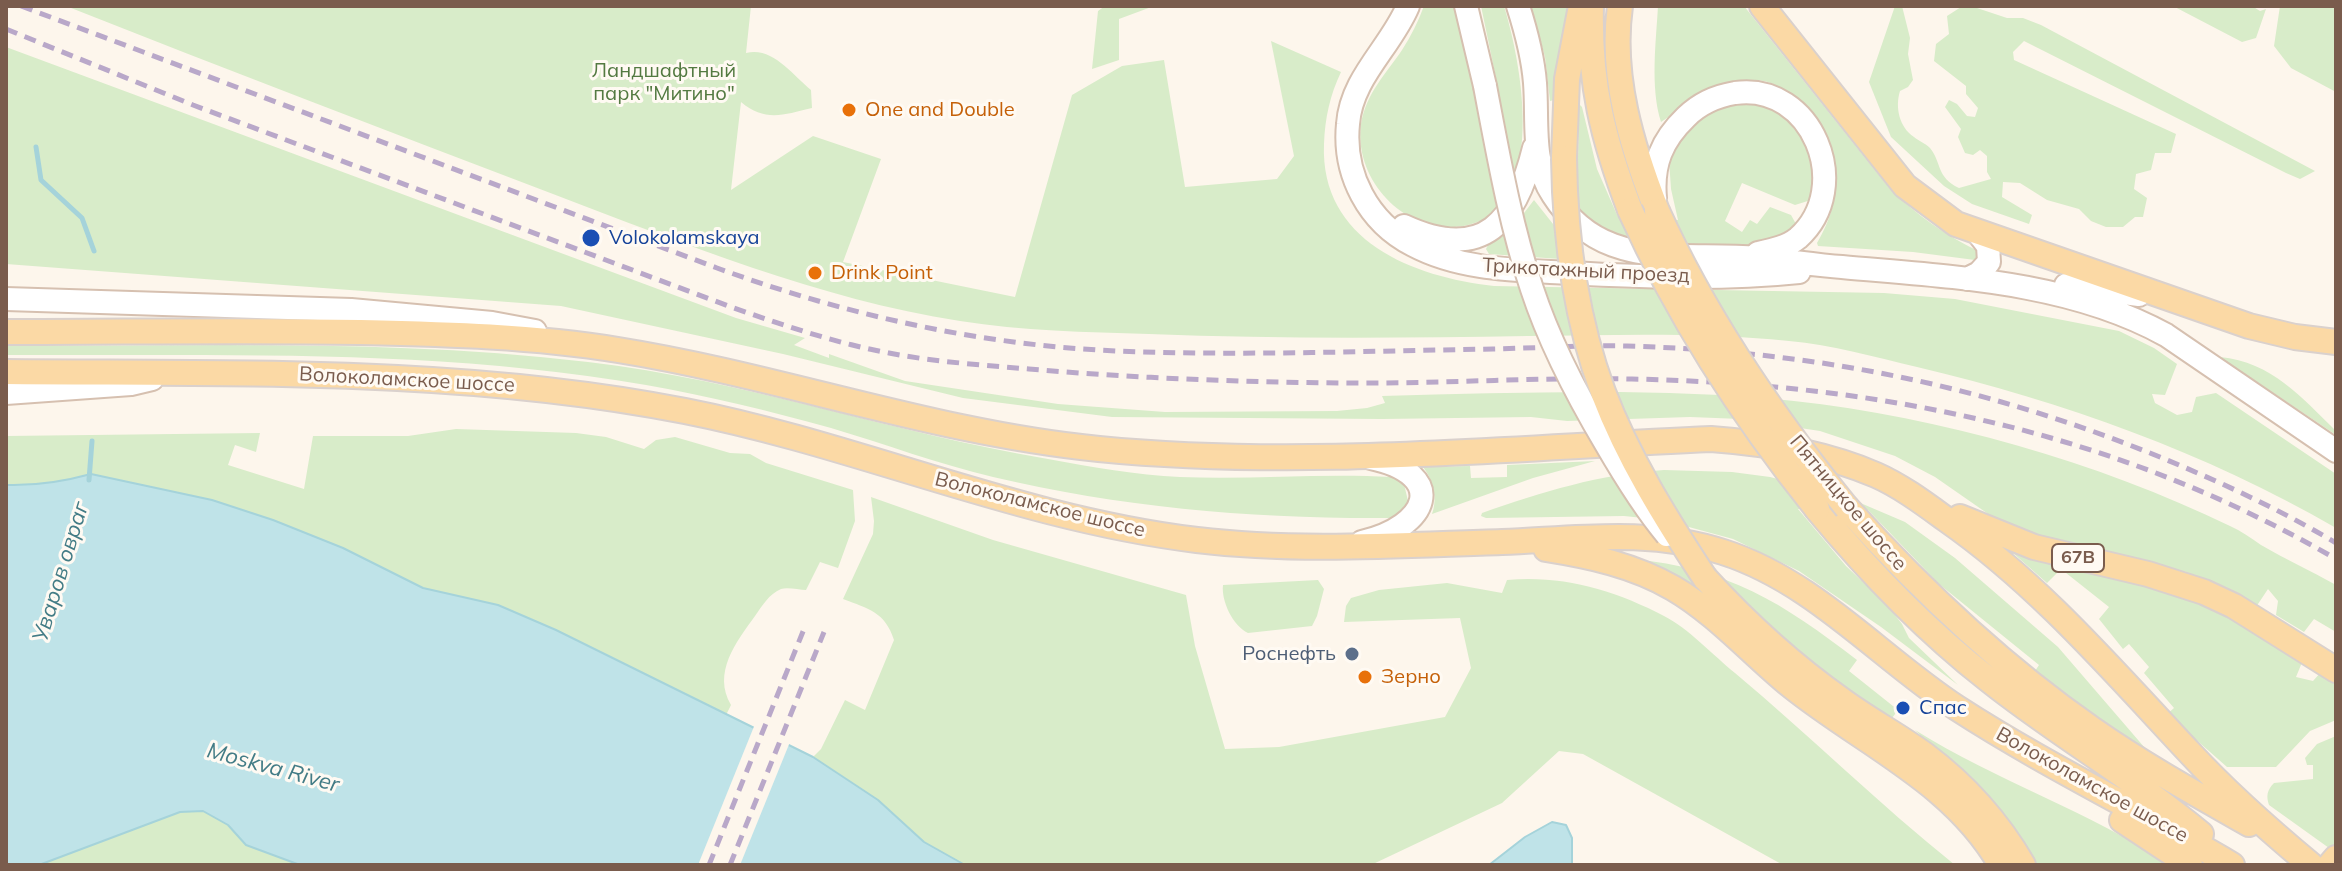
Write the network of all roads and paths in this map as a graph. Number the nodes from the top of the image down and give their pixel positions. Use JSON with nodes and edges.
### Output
{"nodes":[{"id":1,"x":1408,"y":6,"type":"edge"},
{"id":2,"x":1466,"y":6,"type":"edge"},
{"id":3,"x":1518,"y":6,"type":"edge"},
{"id":4,"x":1581,"y":6,"type":"edge"},
{"id":5,"x":1591,"y":6,"type":"edge"},
{"id":6,"x":1620,"y":6,"type":"edge"},
{"id":7,"x":1762,"y":6,"type":"edge"},
{"id":8,"x":1536,"y":138,"type":"junction"},
{"id":9,"x":1358,"y":187,"type":"junction"},
{"id":10,"x":1657,"y":211,"type":"junction"},
{"id":11,"x":1978,"y":233,"type":"junction"},
{"id":12,"x":1724,"y":256,"type":"junction"},
{"id":13,"x":1843,"y":268,"type":"junction"},
{"id":14,"x":1978,"y":280,"type":"junction"},
{"id":15,"x":2164,"y":298,"type":"junction"},
{"id":16,"x":6,"y":299,"type":"edge"},
{"id":17,"x":6,"y":332,"type":"edge"},
{"id":18,"x":2336,"y":342,"type":"edge"},
{"id":19,"x":615,"y":349,"type":"junction"},
{"id":20,"x":6,"y":372,"type":"edge"},
{"id":21,"x":177,"y":373,"type":"junction"},
{"id":22,"x":6,"y":393,"type":"edge"},
{"id":23,"x":2336,"y":451,"type":"edge"},
{"id":24,"x":1360,"y":456,"type":"junction"},
{"id":25,"x":1900,"y":488,"type":"junction"},
{"id":26,"x":1504,"y":542,"type":"junction"},
{"id":27,"x":1346,"y":546,"type":"junction"},
{"id":28,"x":1705,"y":578,"type":"junction"},
{"id":29,"x":2336,"y":670,"type":"edge"},
{"id":30,"x":1955,"y":706,"type":"junction"},
{"id":31,"x":2286,"y":844,"type":"junction"},
{"id":32,"x":2336,"y":858,"type":"edge"},
{"id":33,"x":2001,"y":865,"type":"edge"},
{"id":34,"x":2023,"y":865,"type":"edge"},
{"id":35,"x":2190,"y":865,"type":"edge"},
{"id":36,"x":2232,"y":865,"type":"edge"},
{"id":37,"x":2239,"y":865,"type":"edge"},
{"id":38,"x":2311,"y":865,"type":"edge"},
{"id":39,"x":2330,"y":865,"type":"edge"}],
"edges":[{"from":1,"to":9,"type":"main road"},
{"from":2,"to":28,"type":"main road","bridge":true},
{"from":3,"to":8,"type":"main road"},
{"from":4,"to":28,"type":"main road","bridge":true},
{"from":5,"to":37,"type":"main road","name":"Пятницкое шоссе","bridge":true},
{"from":6,"to":10,"type":"main road","name":"Пятницкое шоссе"},
{"from":7,"to":11,"type":"main road"},
{"from":8,"to":9,"type":"main road"},
{"from":8,"to":12,"type":"main road","name":"Трикотажный проезд"},
{"from":9,"to":13,"type":"main road","name":"Трикотажный проезд"},
{"from":10,"to":12,"type":"main road"},
{"from":10,"to":31,"type":"main road","name":"Пятницкое шоссе","bridge":true},
{"from":11,"to":14,"type":"main road"},
{"from":11,"to":15,"type":"main road"},
{"from":12,"to":13,"type":"main road","name":"Трикотажный проезд"},
{"from":13,"to":14,"type":"main road","name":"Трикотажный проезд"},
{"from":14,"to":15,"type":"main road"},
{"from":14,"to":23,"type":"main road","name":"Трикотажный проезд"},
{"from":15,"to":18,"type":"main road"},
{"from":16,"to":19,"type":"main road"},
{"from":17,"to":19,"type":"main road"},
{"from":19,"to":24,"type":"main road"},
{"from":20,"to":21,"type":"main road","name":"Волоколамское шоссе"},
{"from":21,"to":22,"type":"main road"},
{"from":21,"to":27,"type":"main road","name":"Волоколамское шоссе"},
{"from":24,"to":25,"type":"main road"},
{"from":24,"to":27,"type":"main road"},
{"from":25,"to":29,"type":"main road","number":"67B"},
{"from":25,"to":31,"type":"main road"},
{"from":26,"to":27,"type":"main road","name":"Волоколамское шоссе"},
{"from":26,"to":30,"type":"main road","name":"Волоколамское шоссе"},
{"from":26,"to":33,"type":"main road"},
{"from":28,"to":34,"type":"main road"},
{"from":30,"to":35,"type":"main road"},
{"from":30,"to":36,"type":"main road","name":"Волоколамское шоссе"},
{"from":31,"to":38,"type":"main road"},
{"from":32,"to":39,"type":"main road"}]}
